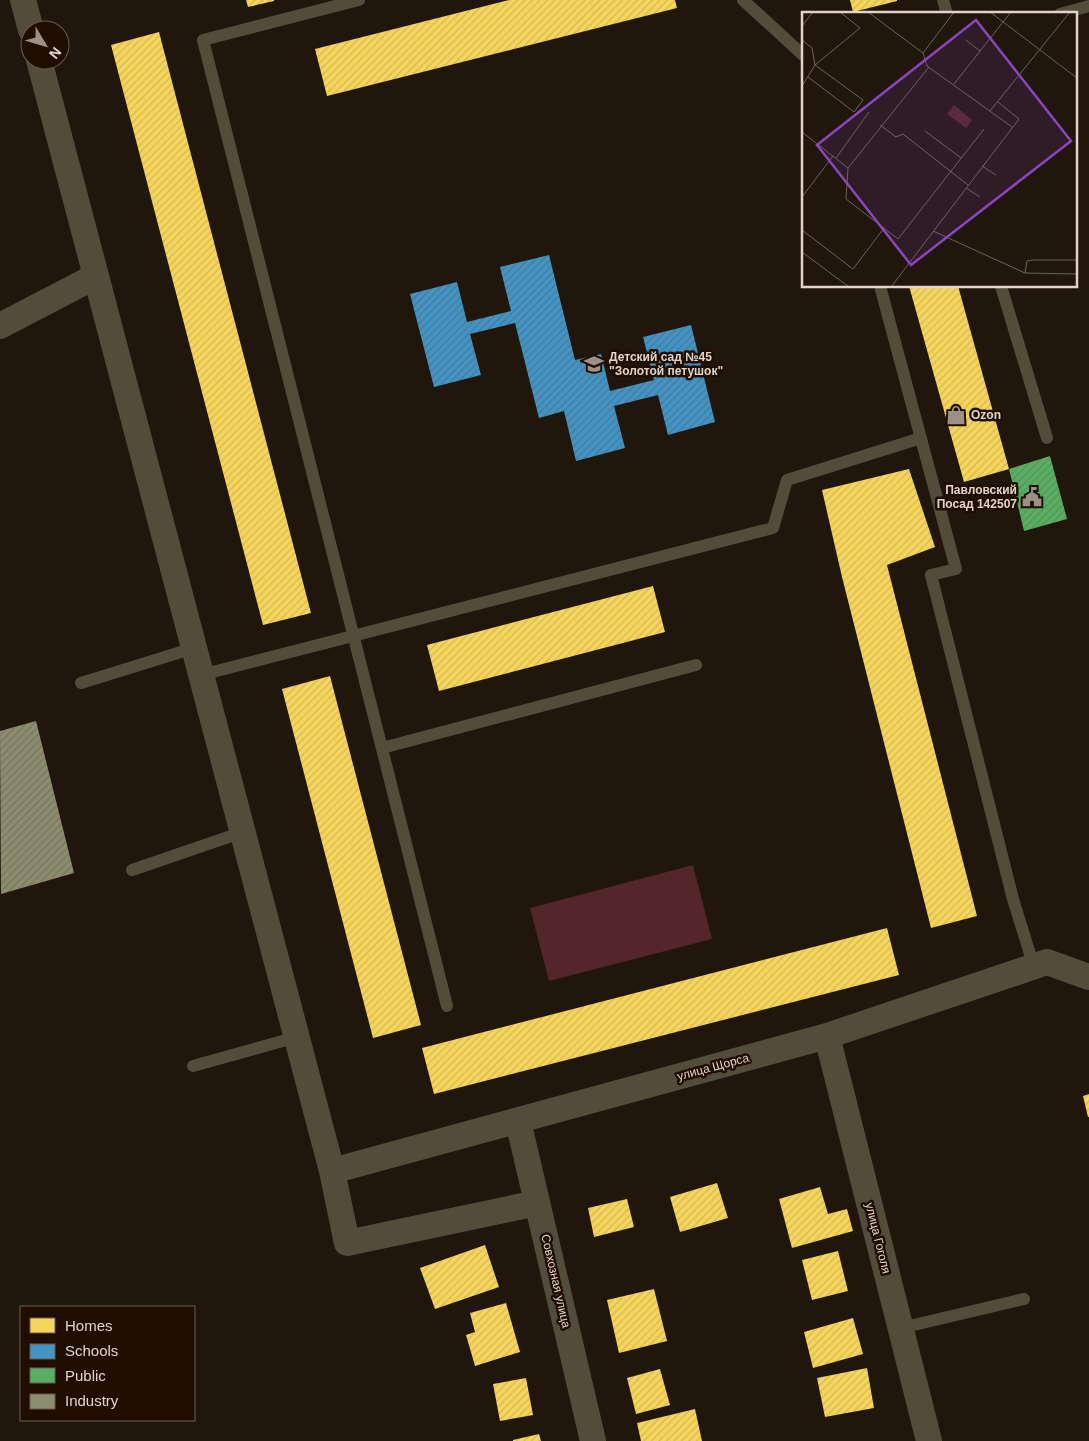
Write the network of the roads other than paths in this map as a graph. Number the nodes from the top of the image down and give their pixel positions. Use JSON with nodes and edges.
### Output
{"nodes":[{"id":1,"x":23,"y":0,"type":"edge"},
{"id":2,"x":360,"y":0,"type":"edge"},
{"id":3,"x":742,"y":0,"type":"edge"},
{"id":4,"x":326,"y":4,"type":"edge"},
{"id":5,"x":1089,"y":6,"type":"edge"},
{"id":6,"x":1067,"y":12,"type":"edge"},
{"id":7,"x":28,"y":20,"type":"edge"},
{"id":8,"x":802,"y":54,"type":"edge"},
{"id":9,"x":42,"y":70,"type":"edge"},
{"id":10,"x":96,"y":276,"type":"junction"},
{"id":11,"x":881,"y":288,"type":"edge"},
{"id":12,"x":1002,"y":288,"type":"edge"},
{"id":13,"x":0,"y":326,"type":"edge"},
{"id":14,"x":921,"y":438,"type":"junction"},
{"id":15,"x":1046,"y":438,"type":"dead end"},
{"id":16,"x":353,"y":636,"type":"junction"},
{"id":17,"x":194,"y":648,"type":"junction"},
{"id":18,"x":696,"y":665,"type":"dead end"},
{"id":19,"x":201,"y":675,"type":"junction"},
{"id":20,"x":81,"y":683,"type":"dead end"},
{"id":21,"x":382,"y":748,"type":"junction"},
{"id":22,"x":243,"y":832,"type":"junction"},
{"id":23,"x":132,"y":870,"type":"dead end"},
{"id":24,"x":1034,"y":967,"type":"junction"},
{"id":25,"x":1089,"y":977,"type":"edge"},
{"id":26,"x":447,"y":1006,"type":"dead end"},
{"id":27,"x":827,"y":1036,"type":"junction"},
{"id":28,"x":297,"y":1037,"type":"junction"},
{"id":29,"x":193,"y":1066,"type":"dead end"},
{"id":30,"x":518,"y":1121,"type":"junction"},
{"id":31,"x":332,"y":1170,"type":"junction"},
{"id":32,"x":538,"y":1203,"type":"junction"},
{"id":33,"x":1024,"y":1299,"type":"dead end"},
{"id":34,"x":901,"y":1328,"type":"junction"},
{"id":35,"x":593,"y":1441,"type":"edge"},
{"id":36,"x":929,"y":1441,"type":"edge"}],
"edges":[{"from":1,"to":7,"type":"street"},
{"from":2,"to":4,"type":"lane"},
{"from":3,"to":8,"type":"lane"},
{"from":4,"to":16,"type":"lane"},
{"from":5,"to":6,"type":"lane"},
{"from":9,"to":10,"type":"street"},
{"from":10,"to":13,"type":"street"},
{"from":10,"to":17,"type":"street"},
{"from":11,"to":14,"type":"lane"},
{"from":12,"to":15,"type":"lane"},
{"from":14,"to":16,"type":"lane"},
{"from":14,"to":24,"type":"lane"},
{"from":16,"to":19,"type":"lane"},
{"from":16,"to":21,"type":"lane"},
{"from":17,"to":19,"type":"street"},
{"from":17,"to":20,"type":"lane"},
{"from":18,"to":21,"type":"lane"},
{"from":19,"to":22,"type":"street"},
{"from":21,"to":26,"type":"lane"},
{"from":22,"to":23,"type":"lane"},
{"from":22,"to":28,"type":"street"},
{"from":24,"to":25,"type":"street","name":"улица Щорса"},
{"from":24,"to":27,"type":"street","name":"улица Щорса"},
{"from":27,"to":30,"type":"street","name":"улица Щорса"},
{"from":27,"to":34,"type":"street","name":"улица Гоголя"},
{"from":28,"to":29,"type":"lane"},
{"from":28,"to":31,"type":"street"},
{"from":30,"to":31,"type":"street","name":"улица Щорса"},
{"from":30,"to":32,"type":"street","name":"Совхозная улица"},
{"from":31,"to":32,"type":"street"},
{"from":32,"to":35,"type":"street","name":"Совхозная улица"},
{"from":33,"to":34,"type":"lane"},
{"from":34,"to":36,"type":"street","name":"улица Гоголя"}]}
